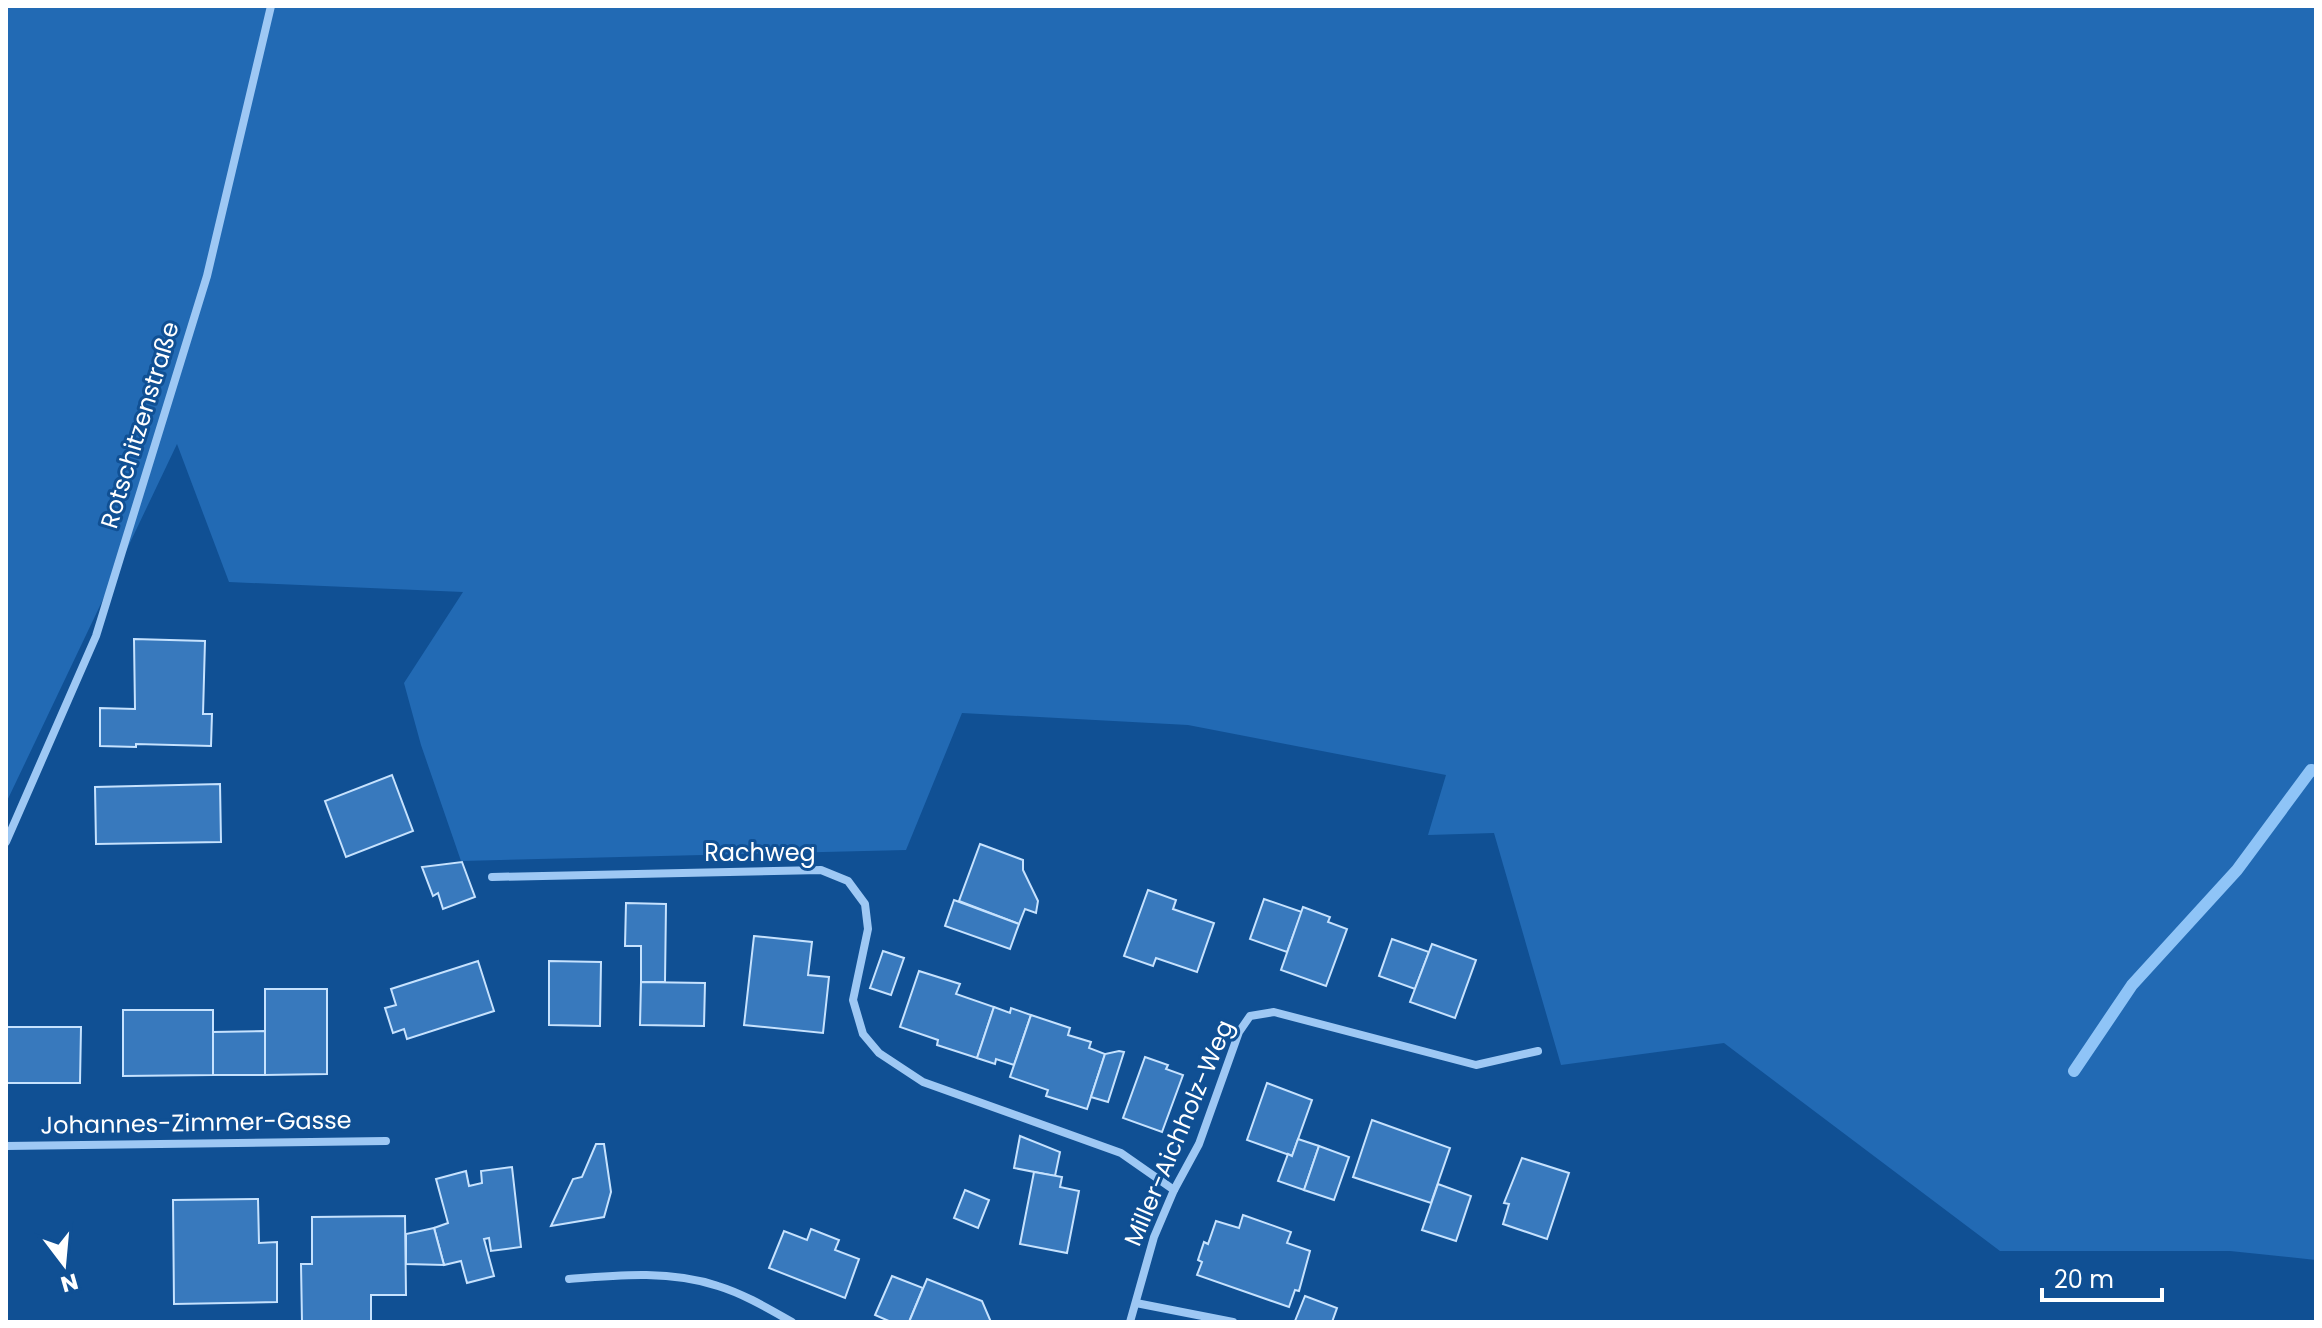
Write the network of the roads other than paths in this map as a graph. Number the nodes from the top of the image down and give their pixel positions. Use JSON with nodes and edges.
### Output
{"nodes":[{"id":1,"x":271,"y":6,"type":"edge"},
{"id":2,"x":6,"y":842,"type":"edge"},
{"id":3,"x":492,"y":877,"type":"dead end"},
{"id":4,"x":1538,"y":1051,"type":"dead end"},
{"id":5,"x":386,"y":1141,"type":"dead end"},
{"id":6,"x":6,"y":1146,"type":"edge"},
{"id":7,"x":1174,"y":1190,"type":"junction"},
{"id":8,"x":569,"y":1279,"type":"dead end"},
{"id":9,"x":1136,"y":1303,"type":"junction"},
{"id":10,"x":792,"y":1322,"type":"edge"},
{"id":11,"x":1130,"y":1322,"type":"edge"},
{"id":12,"x":1233,"y":1322,"type":"edge"}],
"edges":[{"from":1,"to":2,"type":"street","name":"Rotschitzenstraße"},
{"from":3,"to":7,"type":"street","name":"Rachweg"},
{"from":4,"to":7,"type":"street","name":"Miller-Aichholz-Weg"},
{"from":5,"to":6,"type":"street","name":"Johannes-Zimmer-Gasse"},
{"from":7,"to":9,"type":"street","name":"Miller-Aichholz-Weg"},
{"from":8,"to":10,"type":"street"},
{"from":9,"to":11,"type":"street","name":"Miller-Aichholz-Weg"},
{"from":9,"to":12,"type":"street"}]}
